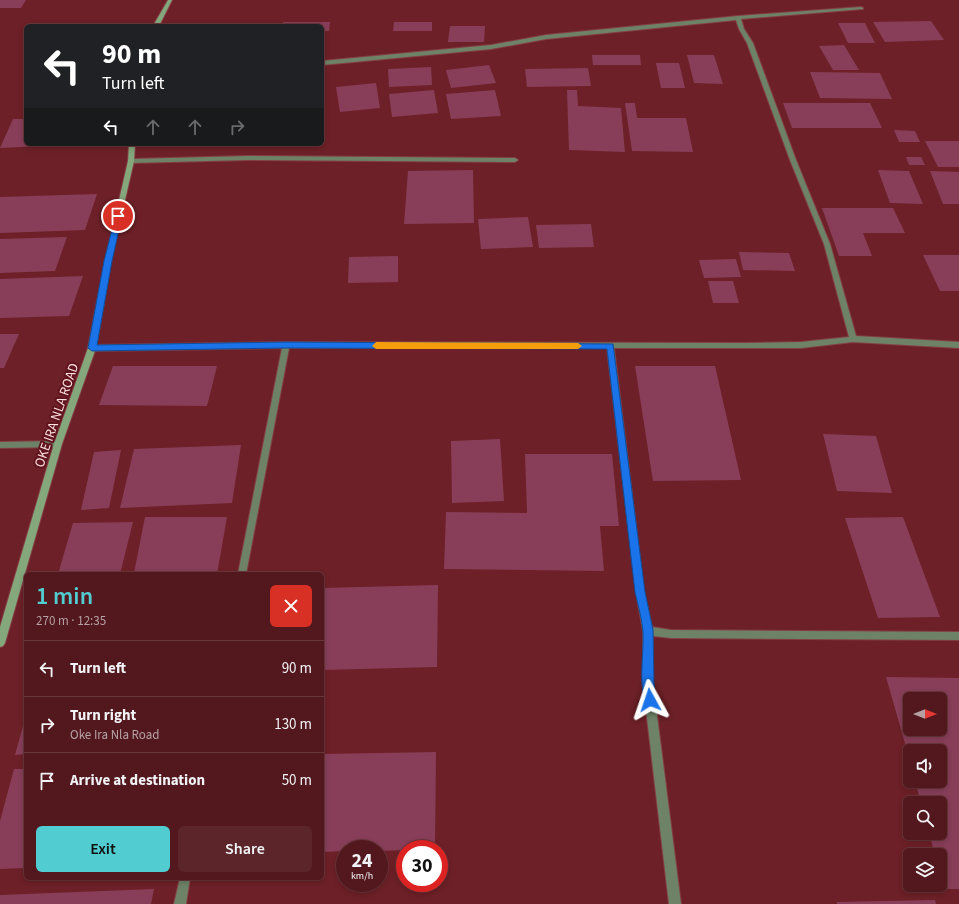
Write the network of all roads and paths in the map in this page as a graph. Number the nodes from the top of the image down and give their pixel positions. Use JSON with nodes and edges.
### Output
{"nodes":[{"id":1,"x":170,"y":0,"type":"edge"},
{"id":2,"x":861,"y":8,"type":"dead end"},
{"id":3,"x":738,"y":18,"type":"junction"},
{"id":4,"x":157,"y":24,"type":"edge"},
{"id":5,"x":324,"y":63,"type":"edge"},
{"id":6,"x":132,"y":146,"type":"edge"},
{"id":7,"x":515,"y":160,"type":"dead end"},
{"id":8,"x":131,"y":161,"type":"junction"},
{"id":9,"x":853,"y":339,"type":"junction"},
{"id":10,"x":286,"y":345,"type":"junction"},
{"id":11,"x":959,"y":345,"type":"edge"},
{"id":12,"x":610,"y":346,"type":"junction"},
{"id":13,"x":92,"y":348,"type":"junction"},
{"id":14,"x":58,"y":444,"type":"junction"},
{"id":15,"x":0,"y":445,"type":"edge"},
{"id":16,"x":242,"y":572,"type":"edge"},
{"id":17,"x":648,"y":630,"type":"junction"},
{"id":18,"x":959,"y":636,"type":"edge"},
{"id":19,"x":0,"y":643,"type":"edge"},
{"id":20,"x":185,"y":880,"type":"edge"},
{"id":21,"x":180,"y":904,"type":"edge"},
{"id":22,"x":675,"y":904,"type":"edge"}],
"edges":[{"from":1,"to":4,"type":"street"},
{"from":2,"to":3,"type":"street"},
{"from":3,"to":5,"type":"street"},
{"from":3,"to":9,"type":"street"},
{"from":6,"to":8,"type":"street","name":"OKE IRA NLA ROAD"},
{"from":7,"to":8,"type":"street"},
{"from":8,"to":13,"type":"street","name":"OKE IRA NLA ROAD"},
{"from":9,"to":11,"type":"street"},
{"from":9,"to":12,"type":"street"},
{"from":10,"to":12,"type":"street"},
{"from":10,"to":13,"type":"street"},
{"from":10,"to":16,"type":"street"},
{"from":12,"to":17,"type":"street"},
{"from":13,"to":14,"type":"street","name":"OKE IRA NLA ROAD"},
{"from":14,"to":15,"type":"street"},
{"from":14,"to":19,"type":"street","name":"OKE IRA NLA ROAD"},
{"from":17,"to":18,"type":"street"},
{"from":17,"to":22,"type":"street"},
{"from":20,"to":21,"type":"street"}]}
